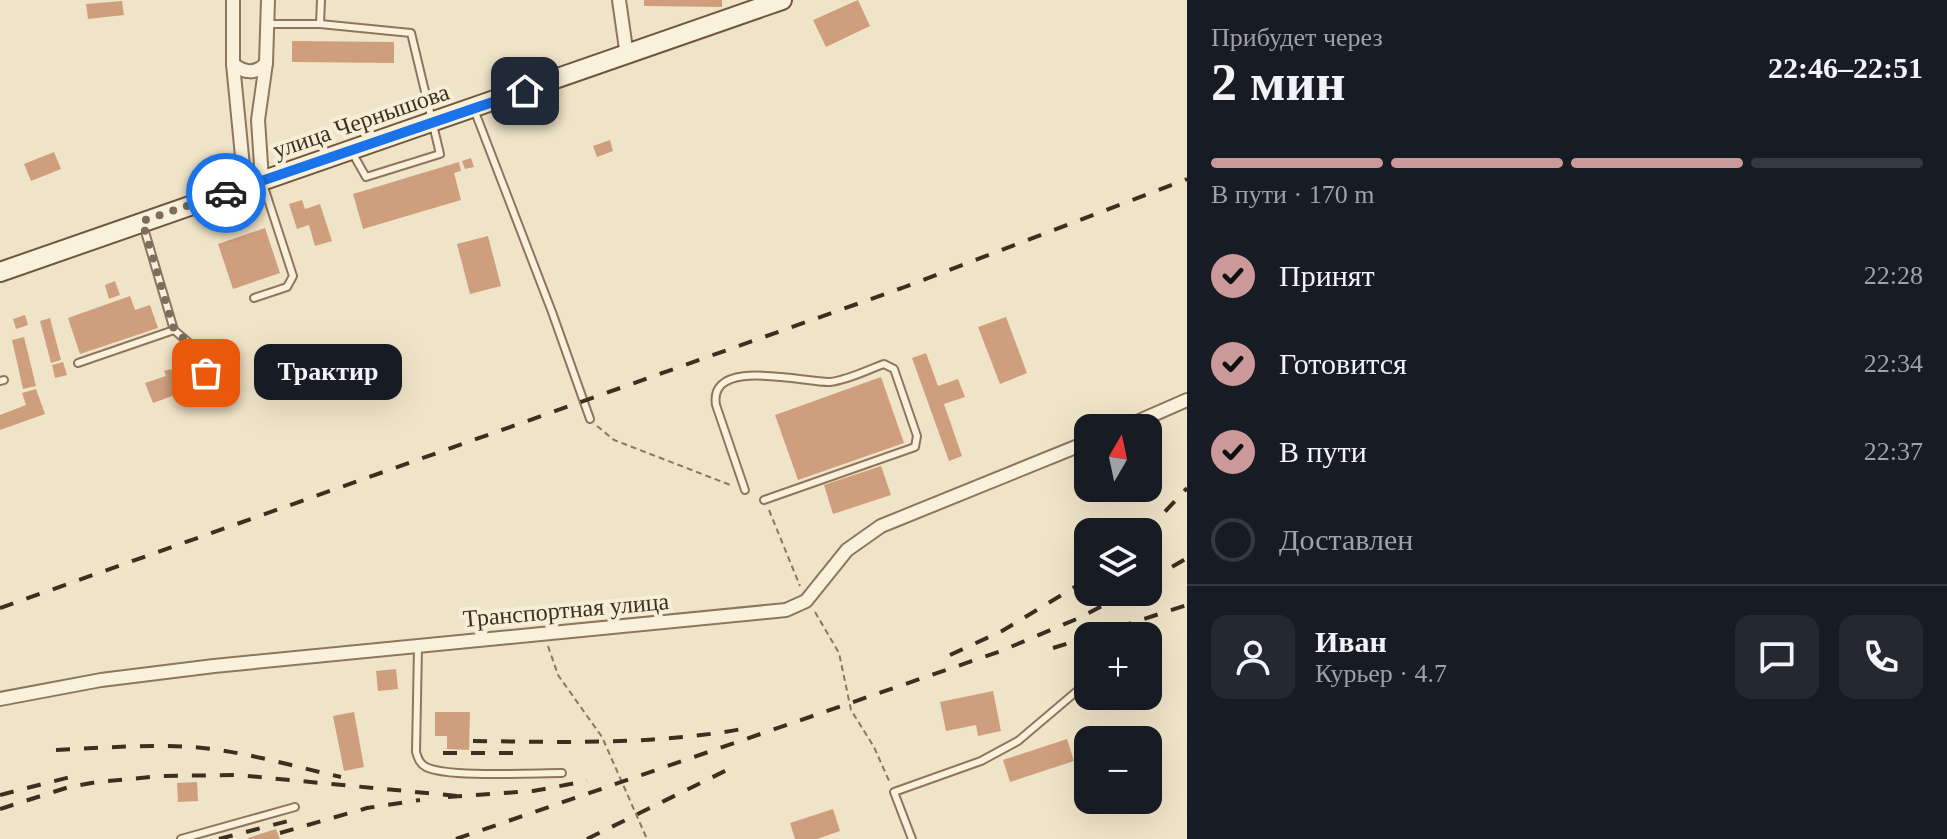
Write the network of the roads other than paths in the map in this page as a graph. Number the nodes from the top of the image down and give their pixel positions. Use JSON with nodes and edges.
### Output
{"nodes":[{"id":1,"x":233,"y":0,"type":"edge"},
{"id":2,"x":268,"y":0,"type":"edge"},
{"id":3,"x":321,"y":0,"type":"edge"},
{"id":4,"x":619,"y":0,"type":"edge"},
{"id":5,"x":782,"y":0,"type":"edge"},
{"id":6,"x":268,"y":24,"type":"junction"},
{"id":7,"x":320,"y":24,"type":"junction"},
{"id":8,"x":627,"y":56,"type":"junction"},
{"id":9,"x":266,"y":63,"type":"junction"},
{"id":10,"x":233,"y":64,"type":"junction"},
{"id":11,"x":473,"y":108,"type":"junction"},
{"id":12,"x":432,"y":122,"type":"junction"},
{"id":13,"x":351,"y":150,"type":"junction"},
{"id":14,"x":254,"y":184,"type":"junction"},
{"id":15,"x":142,"y":221,"type":"junction"},
{"id":16,"x":0,"y":272,"type":"edge"},
{"id":17,"x":254,"y":298,"type":"dead end"},
{"id":18,"x":174,"y":330,"type":"junction"},
{"id":19,"x":78,"y":363,"type":"dead end"},
{"id":20,"x":212,"y":389,"type":"dead end"},
{"id":21,"x":1187,"y":400,"type":"edge"},
{"id":22,"x":1155,"y":414,"type":"edge"},
{"id":23,"x":590,"y":419,"type":"road end"},
{"id":24,"x":1074,"y":448,"type":"edge"},
{"id":25,"x":745,"y":490,"type":"road end"},
{"id":26,"x":764,"y":500,"type":"road end"},
{"id":27,"x":418,"y":645,"type":"junction"},
{"id":28,"x":1074,"y":694,"type":"edge"},
{"id":29,"x":0,"y":699,"type":"edge"},
{"id":30,"x":562,"y":773,"type":"dead end"},
{"id":31,"x":295,"y":807,"type":"dead end"},
{"id":32,"x":181,"y":839,"type":"edge"},
{"id":33,"x":912,"y":839,"type":"edge"}],
"edges":[{"from":1,"to":10,"type":"street"},
{"from":2,"to":6,"type":"street"},
{"from":3,"to":7,"type":"lane"},
{"from":4,"to":8,"type":"street"},
{"from":5,"to":8,"type":"main road","name":"улица Чернышова"},
{"from":6,"to":7,"type":"lane"},
{"from":6,"to":9,"type":"street"},
{"from":7,"to":12,"type":"lane"},
{"from":8,"to":11,"type":"main road","name":"улица Чернышова"},
{"from":9,"to":10,"type":"street"},
{"from":9,"to":14,"type":"street"},
{"from":10,"to":14,"type":"street"},
{"from":11,"to":12,"type":"main road","name":"улица Чернышова"},
{"from":11,"to":23,"type":"lane"},
{"from":12,"to":13,"type":"main road","name":"улица Чернышова"},
{"from":12,"to":13,"type":"lane"},
{"from":13,"to":14,"type":"main road","name":"улица Чернышова"},
{"from":14,"to":15,"type":"main road","name":"улица Чернышова"},
{"from":14,"to":17,"type":"lane"},
{"from":15,"to":16,"type":"main road","name":"улица Чернышова"},
{"from":15,"to":18,"type":"lane"},
{"from":18,"to":19,"type":"lane"},
{"from":18,"to":20,"type":"lane"},
{"from":21,"to":22,"type":"street"},
{"from":24,"to":27,"type":"street","name":"Транспортная улица"},
{"from":25,"to":26,"type":"lane"},
{"from":27,"to":29,"type":"street","name":"Транспортная улица"},
{"from":27,"to":30,"type":"lane"},
{"from":28,"to":33,"type":"lane"},
{"from":31,"to":32,"type":"lane"}]}
